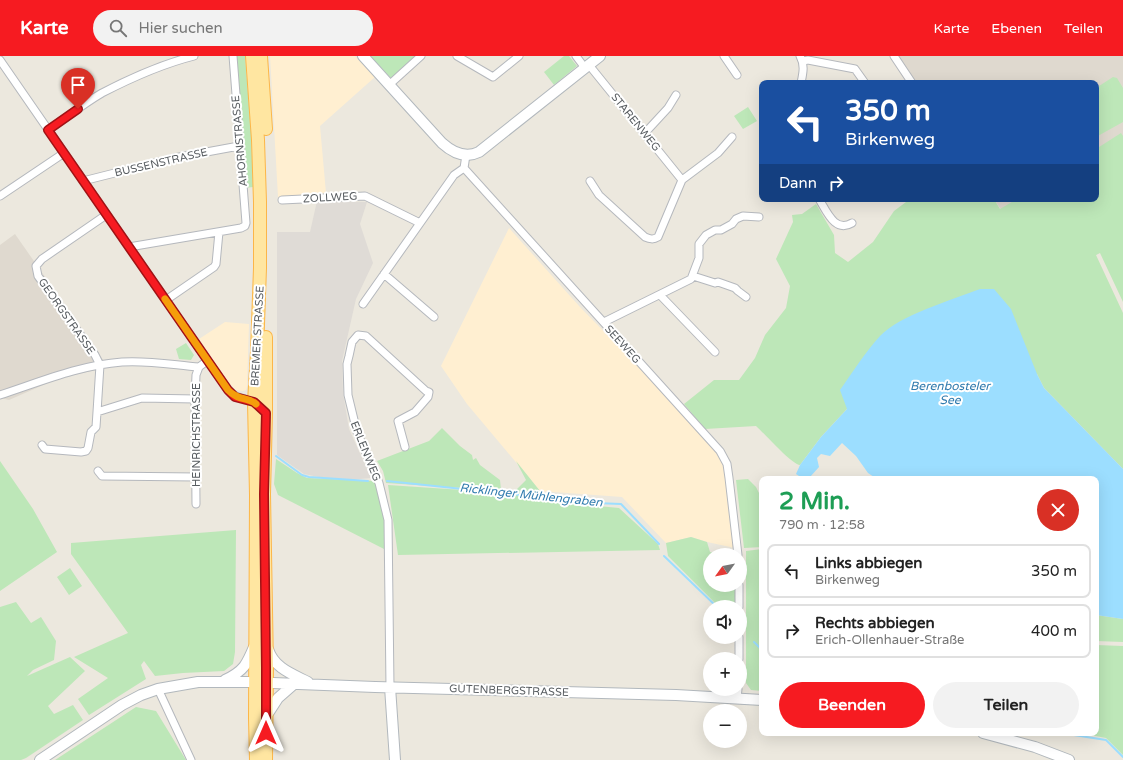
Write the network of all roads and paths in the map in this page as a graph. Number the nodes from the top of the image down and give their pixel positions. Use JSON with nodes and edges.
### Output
{"nodes":[{"id":1,"x":194,"y":56,"type":"edge"},
{"id":2,"x":232,"y":56,"type":"edge"},
{"id":3,"x":252,"y":56,"type":"edge"},
{"id":4,"x":260,"y":56,"type":"edge"},
{"id":5,"x":363,"y":56,"type":"edge"},
{"id":6,"x":421,"y":56,"type":"edge"},
{"id":7,"x":457,"y":56,"type":"edge"},
{"id":8,"x":519,"y":56,"type":"edge"},
{"id":9,"x":576,"y":56,"type":"edge"},
{"id":10,"x":600,"y":56,"type":"edge"},
{"id":11,"x":724,"y":56,"type":"edge"},
{"id":12,"x":894,"y":56,"type":"edge"},
{"id":13,"x":801,"y":59,"type":"edge"},
{"id":14,"x":0,"y":60,"type":"edge"},
{"id":15,"x":587,"y":66,"type":"junction"},
{"id":16,"x":737,"y":75,"type":"dead end"},
{"id":17,"x":802,"y":80,"type":"edge"},
{"id":18,"x":863,"y":80,"type":"edge"},
{"id":19,"x":910,"y":80,"type":"edge"},
{"id":20,"x":389,"y":85,"type":"junction"},
{"id":21,"x":676,"y":95,"type":"dead end"},
{"id":22,"x":48,"y":130,"type":"junction"},
{"id":23,"x":644,"y":134,"type":"junction"},
{"id":24,"x":732,"y":137,"type":"dead end"},
{"id":25,"x":239,"y":146,"type":"junction"},
{"id":26,"x":64,"y":153,"type":"junction"},
{"id":27,"x":466,"y":155,"type":"junction"},
{"id":28,"x":464,"y":168,"type":"junction"},
{"id":29,"x":682,"y":180,"type":"junction"},
{"id":30,"x":590,"y":181,"type":"dead end"},
{"id":31,"x":84,"y":182,"type":"junction"},
{"id":32,"x":0,"y":196,"type":"edge"},
{"id":33,"x":282,"y":200,"type":"dead end"},
{"id":34,"x":821,"y":202,"type":"edge"},
{"id":35,"x":104,"y":217,"type":"junction"},
{"id":36,"x":759,"y":217,"type":"dead end"},
{"id":37,"x":852,"y":222,"type":"dead end"},
{"id":38,"x":420,"y":223,"type":"junction"},
{"id":39,"x":220,"y":232,"type":"junction"},
{"id":40,"x":129,"y":247,"type":"junction"},
{"id":41,"x":384,"y":274,"type":"junction"},
{"id":42,"x":693,"y":276,"type":"junction"},
{"id":43,"x":660,"y":295,"type":"junction"},
{"id":44,"x":746,"y":297,"type":"dead end"},
{"id":45,"x":166,"y":300,"type":"junction"},
{"id":46,"x":363,"y":304,"type":"dead end"},
{"id":47,"x":434,"y":317,"type":"dead end"},
{"id":48,"x":604,"y":322,"type":"junction"},
{"id":49,"x":715,"y":352,"type":"dead end"},
{"id":50,"x":207,"y":361,"type":"junction"},
{"id":51,"x":100,"y":365,"type":"junction"},
{"id":52,"x":199,"y":367,"type":"junction"},
{"id":53,"x":0,"y":395,"type":"edge"},
{"id":54,"x":195,"y":399,"type":"junction"},
{"id":55,"x":254,"y":402,"type":"junction"},
{"id":56,"x":97,"y":412,"type":"junction"},
{"id":57,"x":266,"y":413,"type":"junction"},
{"id":58,"x":42,"y":445,"type":"dead end"},
{"id":59,"x":405,"y":447,"type":"dead end"},
{"id":60,"x":98,"y":471,"type":"dead end"},
{"id":61,"x":196,"y":477,"type":"junction"},
{"id":62,"x":196,"y":504,"type":"dead end"},
{"id":63,"x":737,"y":548,"type":"edge"},
{"id":64,"x":260,"y":645,"type":"junction"},
{"id":65,"x":222,"y":681,"type":"junction"},
{"id":66,"x":261,"y":682,"type":"junction"},
{"id":67,"x":294,"y":684,"type":"junction"},
{"id":68,"x":311,"y":684,"type":"junction"},
{"id":69,"x":390,"y":687,"type":"junction"},
{"id":70,"x":158,"y":689,"type":"junction"},
{"id":71,"x":703,"y":695,"type":"edge"},
{"id":72,"x":746,"y":696,"type":"edge"},
{"id":73,"x":759,"y":699,"type":"edge"},
{"id":74,"x":266,"y":717,"type":"junction"},
{"id":75,"x":994,"y":736,"type":"edge"},
{"id":76,"x":40,"y":760,"type":"edge"},
{"id":77,"x":191,"y":760,"type":"edge"},
{"id":78,"x":256,"y":760,"type":"edge"},
{"id":79,"x":266,"y":760,"type":"edge"},
{"id":80,"x":395,"y":760,"type":"edge"},
{"id":81,"x":1069,"y":760,"type":"edge"}],
"edges":[{"from":1,"to":22,"type":"street"},
{"from":2,"to":25,"type":"street","name":"AHORNSTRASSE"},
{"from":3,"to":55,"type":"main road","name":"BREMER STRASSE"},
{"from":4,"to":57,"type":"main road","name":"BREMER STRASSE"},
{"from":5,"to":20,"type":"main road"},
{"from":6,"to":20,"type":"street"},
{"from":7,"to":8,"type":"street"},
{"from":9,"to":15,"type":"street","name":"STARENWEG"},
{"from":10,"to":15,"type":"main road"},
{"from":11,"to":16,"type":"street"},
{"from":12,"to":19,"type":"street"},
{"from":13,"to":17,"type":"street"},
{"from":13,"to":18,"type":"street"},
{"from":14,"to":22,"type":"street"},
{"from":15,"to":23,"type":"street","name":"STARENWEG"},
{"from":15,"to":27,"type":"main road"},
{"from":20,"to":27,"type":"main road"},
{"from":21,"to":23,"type":"street"},
{"from":22,"to":26,"type":"street"},
{"from":23,"to":29,"type":"street","name":"STARENWEG"},
{"from":24,"to":29,"type":"street"},
{"from":25,"to":31,"type":"street","name":"BUSSENSTRASSE"},
{"from":25,"to":39,"type":"street","name":"AHORNSTRASSE"},
{"from":26,"to":31,"type":"street"},
{"from":26,"to":32,"type":"street"},
{"from":27,"to":28,"type":"street"},
{"from":28,"to":38,"type":"street"},
{"from":28,"to":48,"type":"street","name":"SEEWEG"},
{"from":29,"to":30,"type":"street"},
{"from":31,"to":35,"type":"street"},
{"from":33,"to":38,"type":"street","name":"ZOLLWEG"},
{"from":34,"to":37,"type":"street"},
{"from":35,"to":40,"type":"street"},
{"from":35,"to":51,"type":"street","name":"GEORGSTRASSE"},
{"from":36,"to":42,"type":"street"},
{"from":38,"to":41,"type":"street"},
{"from":39,"to":40,"type":"street"},
{"from":39,"to":45,"type":"street"},
{"from":40,"to":45,"type":"street"},
{"from":41,"to":46,"type":"street"},
{"from":41,"to":47,"type":"street"},
{"from":42,"to":43,"type":"street"},
{"from":42,"to":44,"type":"street"},
{"from":43,"to":48,"type":"street"},
{"from":43,"to":49,"type":"street"},
{"from":45,"to":50,"type":"street"},
{"from":48,"to":63,"type":"street","name":"SEEWEG"},
{"from":50,"to":52,"type":"street"},
{"from":50,"to":55,"type":"street"},
{"from":51,"to":52,"type":"street"},
{"from":51,"to":53,"type":"street"},
{"from":51,"to":56,"type":"street"},
{"from":52,"to":54,"type":"street","name":"HEINRICHSTRASSE"},
{"from":54,"to":56,"type":"street"},
{"from":54,"to":61,"type":"street","name":"HEINRICHSTRASSE"},
{"from":55,"to":57,"type":"street"},
{"from":55,"to":64,"type":"main road","name":"BREMER STRASSE"},
{"from":56,"to":58,"type":"street"},
{"from":57,"to":64,"type":"main road","name":"BREMER STRASSE"},
{"from":59,"to":69,"type":"street","name":"ERLENWEG"},
{"from":60,"to":61,"type":"street"},
{"from":61,"to":62,"type":"street","name":"HEINRICHSTRASSE"},
{"from":64,"to":65,"type":"main road"},
{"from":64,"to":66,"type":"main road","name":"BREMER STRASSE"},
{"from":64,"to":68,"type":"main road"},
{"from":65,"to":66,"type":"main road","name":"GUTENBERGSTRASSE"},
{"from":65,"to":70,"type":"main road","name":"GUTENBERGSTRASSE"},
{"from":66,"to":67,"type":"main road","name":"GUTENBERGSTRASSE"},
{"from":66,"to":74,"type":"main road","name":"BREMER STRASSE"},
{"from":66,"to":78,"type":"main road","name":"BREMER STRASSE"},
{"from":67,"to":68,"type":"main road","name":"GUTENBERGSTRASSE"},
{"from":67,"to":74,"type":"main road"},
{"from":68,"to":69,"type":"main road","name":"GUTENBERGSTRASSE"},
{"from":69,"to":71,"type":"main road","name":"GUTENBERGSTRASSE"},
{"from":69,"to":80,"type":"main road"},
{"from":70,"to":76,"type":"main road","name":"GUTENBERGSTRASSE"},
{"from":70,"to":77,"type":"street"},
{"from":72,"to":73,"type":"main road","name":"GUTENBERGSTRASSE"},
{"from":74,"to":79,"type":"main road","name":"BREMER STRASSE"},
{"from":75,"to":81,"type":"main road"}]}
